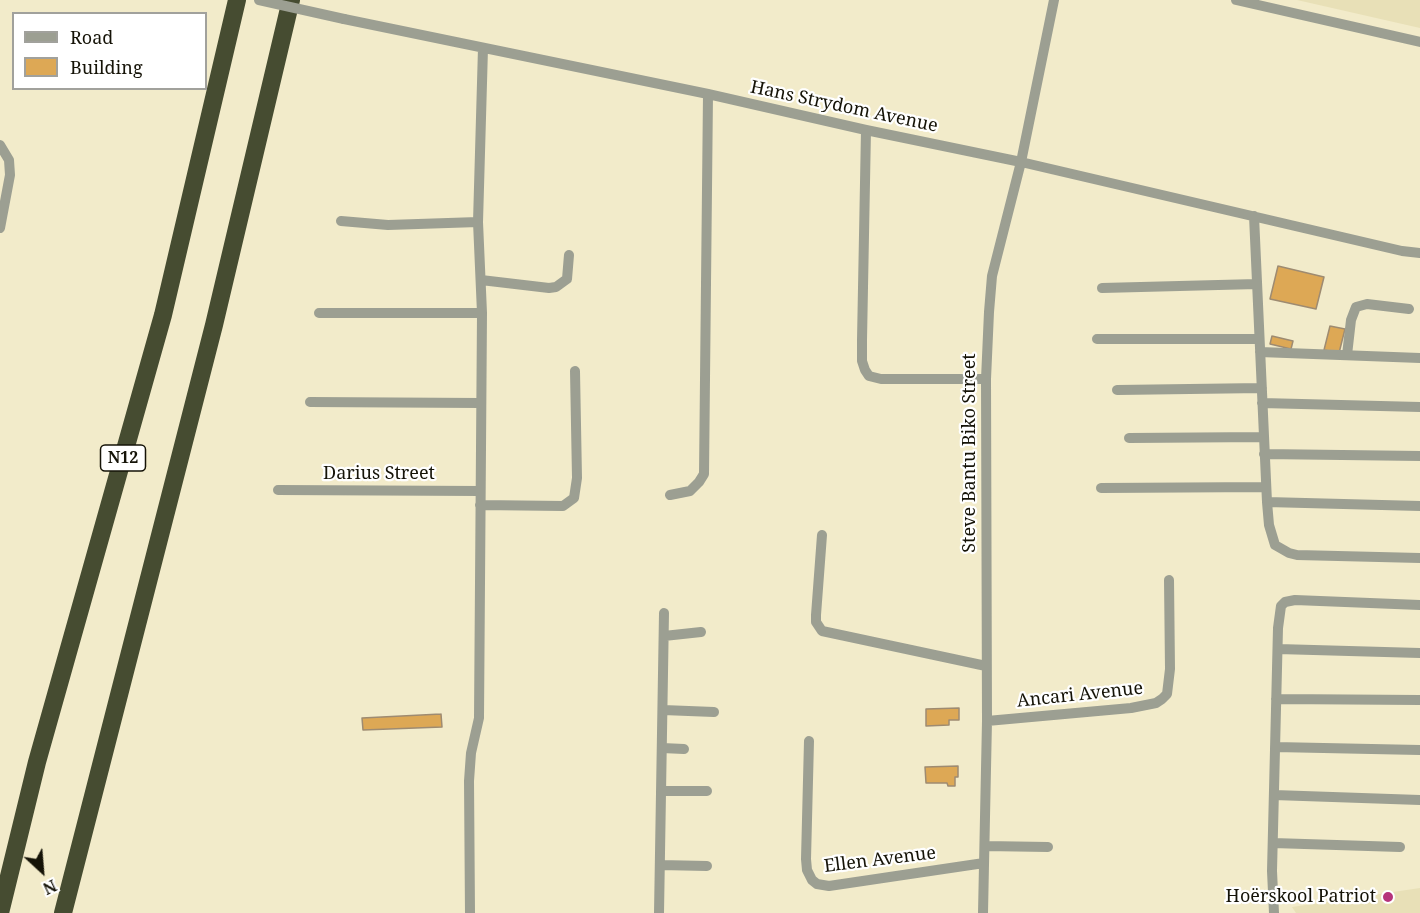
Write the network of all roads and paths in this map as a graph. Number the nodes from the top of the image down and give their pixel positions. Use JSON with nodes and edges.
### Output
{"nodes":[{"id":1,"x":237,"y":0,"type":"edge"},
{"id":2,"x":259,"y":0,"type":"edge"},
{"id":3,"x":291,"y":0,"type":"edge"},
{"id":4,"x":1054,"y":0,"type":"edge"},
{"id":5,"x":1236,"y":0,"type":"edge"},
{"id":6,"x":1420,"y":42,"type":"edge"},
{"id":7,"x":483,"y":48,"type":"junction"},
{"id":8,"x":708,"y":94,"type":"junction"},
{"id":9,"x":866,"y":130,"type":"junction"},
{"id":10,"x":0,"y":145,"type":"edge"},
{"id":11,"x":1021,"y":162,"type":"junction"},
{"id":12,"x":1254,"y":216,"type":"junction"},
{"id":13,"x":341,"y":221,"type":"dead end"},
{"id":14,"x":478,"y":222,"type":"junction"},
{"id":15,"x":0,"y":228,"type":"edge"},
{"id":16,"x":1420,"y":253,"type":"edge"},
{"id":17,"x":569,"y":255,"type":"dead end"},
{"id":18,"x":481,"y":280,"type":"junction"},
{"id":19,"x":1257,"y":284,"type":"junction"},
{"id":20,"x":1102,"y":288,"type":"dead end"},
{"id":21,"x":1408,"y":309,"type":"dead end"},
{"id":22,"x":319,"y":313,"type":"dead end"},
{"id":23,"x":482,"y":313,"type":"junction"},
{"id":24,"x":1097,"y":339,"type":"dead end"},
{"id":25,"x":1260,"y":339,"type":"junction"},
{"id":26,"x":1260,"y":352,"type":"junction"},
{"id":27,"x":1347,"y":355,"type":"junction"},
{"id":28,"x":1420,"y":357,"type":"edge"},
{"id":29,"x":575,"y":371,"type":"dead end"},
{"id":30,"x":986,"y":379,"type":"junction"},
{"id":31,"x":1262,"y":388,"type":"junction"},
{"id":32,"x":1117,"y":390,"type":"dead end"},
{"id":33,"x":310,"y":402,"type":"dead end"},
{"id":34,"x":480,"y":403,"type":"junction"},
{"id":35,"x":1262,"y":403,"type":"junction"},
{"id":36,"x":1420,"y":407,"type":"edge"},
{"id":37,"x":1264,"y":437,"type":"junction"},
{"id":38,"x":1129,"y":438,"type":"dead end"},
{"id":39,"x":1264,"y":454,"type":"junction"},
{"id":40,"x":1420,"y":456,"type":"edge"},
{"id":41,"x":1266,"y":487,"type":"junction"},
{"id":42,"x":1101,"y":488,"type":"dead end"},
{"id":43,"x":278,"y":490,"type":"dead end"},
{"id":44,"x":480,"y":491,"type":"junction"},
{"id":45,"x":670,"y":495,"type":"dead end"},
{"id":46,"x":1267,"y":502,"type":"junction"},
{"id":47,"x":480,"y":505,"type":"junction"},
{"id":48,"x":1420,"y":506,"type":"edge"},
{"id":49,"x":822,"y":534,"type":"dead end"},
{"id":50,"x":1420,"y":558,"type":"edge"},
{"id":51,"x":1169,"y":580,"type":"dead end"},
{"id":52,"x":1420,"y":605,"type":"edge"},
{"id":53,"x":664,"y":613,"type":"dead end"},
{"id":54,"x":701,"y":632,"type":"dead end"},
{"id":55,"x":664,"y":636,"type":"junction"},
{"id":56,"x":1278,"y":649,"type":"junction"},
{"id":57,"x":1420,"y":653,"type":"edge"},
{"id":58,"x":986,"y":666,"type":"junction"},
{"id":59,"x":1276,"y":699,"type":"junction"},
{"id":60,"x":1420,"y":700,"type":"edge"},
{"id":61,"x":663,"y":710,"type":"junction"},
{"id":62,"x":714,"y":712,"type":"dead end"},
{"id":63,"x":987,"y":721,"type":"junction"},
{"id":64,"x":809,"y":741,"type":"dead end"},
{"id":65,"x":1275,"y":747,"type":"junction"},
{"id":66,"x":662,"y":748,"type":"junction"},
{"id":67,"x":684,"y":749,"type":"dead end"},
{"id":68,"x":1420,"y":750,"type":"edge"},
{"id":69,"x":661,"y":791,"type":"junction"},
{"id":70,"x":707,"y":791,"type":"dead end"},
{"id":71,"x":1274,"y":795,"type":"junction"},
{"id":72,"x":1420,"y":800,"type":"edge"},
{"id":73,"x":1273,"y":843,"type":"junction"},
{"id":74,"x":985,"y":846,"type":"junction"},
{"id":75,"x":1048,"y":847,"type":"dead end"},
{"id":76,"x":1400,"y":847,"type":"dead end"},
{"id":77,"x":984,"y":863,"type":"junction"},
{"id":78,"x":660,"y":865,"type":"junction"},
{"id":79,"x":707,"y":866,"type":"dead end"},
{"id":80,"x":0,"y":913,"type":"edge"},
{"id":81,"x":63,"y":913,"type":"edge"},
{"id":82,"x":470,"y":913,"type":"edge"},
{"id":83,"x":659,"y":913,"type":"edge"},
{"id":84,"x":983,"y":913,"type":"edge"},
{"id":85,"x":1274,"y":913,"type":"edge"}],
"edges":[{"from":1,"to":80,"type":"highway","number":"N12"},
{"from":2,"to":7,"type":"street","name":"Hans Strydom Avenue","bridge":true},
{"from":3,"to":81,"type":"highway"},
{"from":4,"to":11,"type":"street","name":"Steve Bantu Biko Street"},
{"from":5,"to":6,"type":"street"},
{"from":7,"to":8,"type":"street","name":"Hans Strydom Avenue"},
{"from":7,"to":14,"type":"street"},
{"from":8,"to":9,"type":"street","name":"Hans Strydom Avenue"},
{"from":8,"to":45,"type":"street"},
{"from":9,"to":11,"type":"street","name":"Hans Strydom Avenue"},
{"from":9,"to":30,"type":"street"},
{"from":10,"to":15,"type":"street"},
{"from":11,"to":12,"type":"street","name":"Hans Strydom Avenue"},
{"from":11,"to":30,"type":"street","name":"Steve Bantu Biko Street"},
{"from":12,"to":16,"type":"street","name":"Hans Strydom Avenue"},
{"from":12,"to":19,"type":"street"},
{"from":13,"to":14,"type":"street"},
{"from":14,"to":18,"type":"street"},
{"from":17,"to":18,"type":"street"},
{"from":18,"to":23,"type":"street"},
{"from":19,"to":20,"type":"street"},
{"from":19,"to":25,"type":"street"},
{"from":21,"to":27,"type":"street"},
{"from":22,"to":23,"type":"street"},
{"from":23,"to":34,"type":"street"},
{"from":24,"to":25,"type":"street"},
{"from":25,"to":26,"type":"street"},
{"from":26,"to":27,"type":"street"},
{"from":26,"to":31,"type":"street"},
{"from":27,"to":28,"type":"street"},
{"from":29,"to":47,"type":"street"},
{"from":30,"to":58,"type":"street","name":"Steve Bantu Biko Street"},
{"from":31,"to":32,"type":"street"},
{"from":31,"to":35,"type":"street"},
{"from":33,"to":34,"type":"street"},
{"from":34,"to":44,"type":"street"},
{"from":35,"to":36,"type":"street"},
{"from":35,"to":37,"type":"street"},
{"from":37,"to":38,"type":"street"},
{"from":37,"to":39,"type":"street"},
{"from":39,"to":40,"type":"street"},
{"from":39,"to":41,"type":"street"},
{"from":41,"to":42,"type":"street"},
{"from":41,"to":46,"type":"street"},
{"from":43,"to":44,"type":"street","name":"Darius Street"},
{"from":44,"to":47,"type":"street"},
{"from":46,"to":48,"type":"street"},
{"from":46,"to":50,"type":"street"},
{"from":47,"to":82,"type":"street"},
{"from":49,"to":58,"type":"street"},
{"from":51,"to":63,"type":"street","name":"Ancari Avenue"},
{"from":52,"to":56,"type":"street"},
{"from":53,"to":55,"type":"street"},
{"from":54,"to":55,"type":"street"},
{"from":55,"to":61,"type":"street"},
{"from":56,"to":57,"type":"street"},
{"from":56,"to":59,"type":"street"},
{"from":58,"to":63,"type":"street","name":"Steve Bantu Biko Street"},
{"from":59,"to":60,"type":"street"},
{"from":59,"to":65,"type":"street"},
{"from":61,"to":62,"type":"street"},
{"from":61,"to":66,"type":"street"},
{"from":63,"to":74,"type":"street","name":"Steve Bantu Biko Street"},
{"from":64,"to":77,"type":"street","name":"Ellen Avenue"},
{"from":65,"to":68,"type":"street"},
{"from":65,"to":71,"type":"street"},
{"from":66,"to":67,"type":"street"},
{"from":66,"to":69,"type":"street"},
{"from":69,"to":70,"type":"street"},
{"from":69,"to":78,"type":"street"},
{"from":71,"to":72,"type":"street"},
{"from":71,"to":73,"type":"street"},
{"from":73,"to":76,"type":"street"},
{"from":73,"to":85,"type":"street"},
{"from":74,"to":75,"type":"street"},
{"from":74,"to":77,"type":"street","name":"Steve Bantu Biko Street"},
{"from":77,"to":84,"type":"street","name":"Steve Bantu Biko Street"},
{"from":78,"to":79,"type":"street"},
{"from":78,"to":83,"type":"street"}]}
